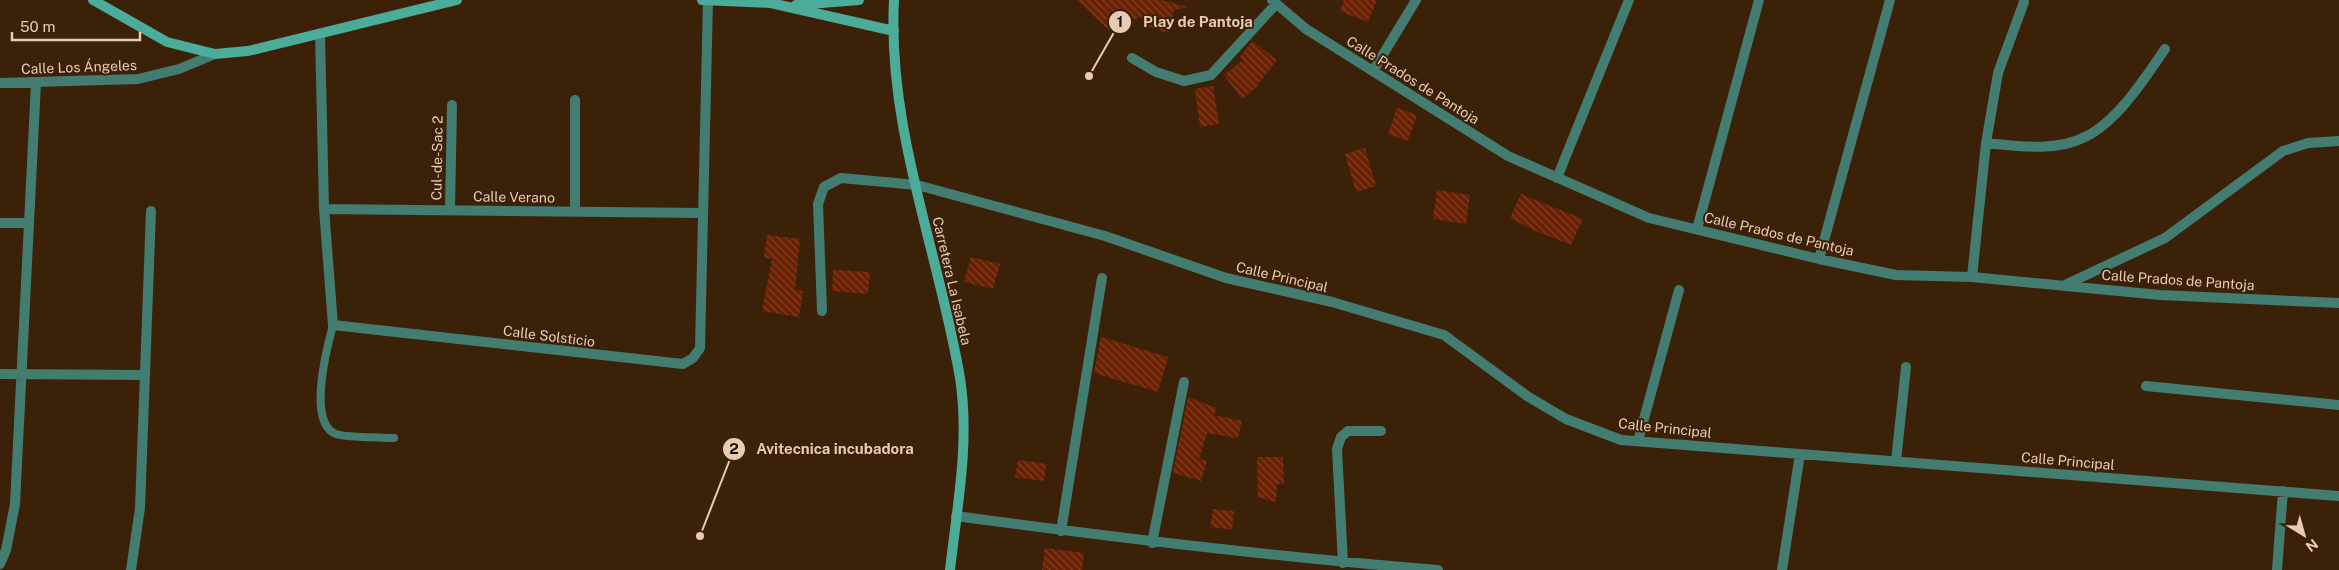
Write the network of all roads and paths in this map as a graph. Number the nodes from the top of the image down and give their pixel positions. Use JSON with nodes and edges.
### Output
{"nodes":[{"id":1,"x":93,"y":0,"type":"edge"},
{"id":2,"x":456,"y":0,"type":"edge"},
{"id":3,"x":702,"y":0,"type":"edge"},
{"id":4,"x":708,"y":0,"type":"edge"},
{"id":5,"x":859,"y":0,"type":"edge"},
{"id":6,"x":894,"y":0,"type":"edge"},
{"id":7,"x":1416,"y":0,"type":"edge"},
{"id":8,"x":1629,"y":0,"type":"edge"},
{"id":9,"x":1759,"y":0,"type":"edge"},
{"id":10,"x":1890,"y":0,"type":"edge"},
{"id":11,"x":771,"y":2,"type":"edge"},
{"id":12,"x":1274,"y":2,"type":"edge"},
{"id":13,"x":2024,"y":2,"type":"dead end"},
{"id":14,"x":418,"y":5,"type":"edge"},
{"id":15,"x":785,"y":6,"type":"junction"},
{"id":16,"x":894,"y":30,"type":"junction"},
{"id":17,"x":320,"y":34,"type":"junction"},
{"id":18,"x":2165,"y":49,"type":"dead end"},
{"id":19,"x":215,"y":54,"type":"junction"},
{"id":20,"x":1132,"y":58,"type":"dead end"},
{"id":21,"x":1373,"y":71,"type":"junction"},
{"id":22,"x":0,"y":83,"type":"edge"},
{"id":23,"x":36,"y":83,"type":"junction"},
{"id":24,"x":575,"y":100,"type":"dead end"},
{"id":25,"x":452,"y":106,"type":"dead end"},
{"id":26,"x":2339,"y":141,"type":"edge"},
{"id":27,"x":1986,"y":143,"type":"junction"},
{"id":28,"x":1557,"y":178,"type":"junction"},
{"id":29,"x":917,"y":184,"type":"junction"},
{"id":30,"x":324,"y":209,"type":"junction"},
{"id":31,"x":450,"y":210,"type":"junction"},
{"id":32,"x":151,"y":211,"type":"dead end"},
{"id":33,"x":575,"y":212,"type":"junction"},
{"id":34,"x":702,"y":213,"type":"junction"},
{"id":35,"x":28,"y":222,"type":"junction"},
{"id":36,"x":0,"y":223,"type":"edge"},
{"id":37,"x":1697,"y":229,"type":"junction"},
{"id":38,"x":1819,"y":259,"type":"junction"},
{"id":39,"x":1972,"y":276,"type":"junction"},
{"id":40,"x":1102,"y":278,"type":"dead end"},
{"id":41,"x":2064,"y":285,"type":"junction"},
{"id":42,"x":1679,"y":290,"type":"dead end"},
{"id":43,"x":2339,"y":303,"type":"edge"},
{"id":44,"x":822,"y":311,"type":"dead end"},
{"id":45,"x":333,"y":325,"type":"junction"},
{"id":46,"x":1906,"y":367,"type":"dead end"},
{"id":47,"x":21,"y":373,"type":"junction"},
{"id":48,"x":0,"y":374,"type":"edge"},
{"id":49,"x":144,"y":375,"type":"junction"},
{"id":50,"x":1184,"y":382,"type":"dead end"},
{"id":51,"x":2146,"y":386,"type":"dead end"},
{"id":52,"x":2339,"y":405,"type":"edge"},
{"id":53,"x":1381,"y":432,"type":"dead end"},
{"id":54,"x":394,"y":438,"type":"dead end"},
{"id":55,"x":1638,"y":441,"type":"junction"},
{"id":56,"x":1800,"y":454,"type":"junction"},
{"id":57,"x":1896,"y":461,"type":"junction"},
{"id":58,"x":2283,"y":492,"type":"junction"},
{"id":59,"x":2339,"y":496,"type":"edge"},
{"id":60,"x":956,"y":516,"type":"junction"},
{"id":61,"x":1062,"y":531,"type":"junction"},
{"id":62,"x":1152,"y":543,"type":"junction"},
{"id":63,"x":1343,"y":563,"type":"junction"},
{"id":64,"x":0,"y":564,"type":"edge"},
{"id":65,"x":131,"y":570,"type":"edge"},
{"id":66,"x":950,"y":570,"type":"edge"},
{"id":67,"x":1438,"y":570,"type":"edge"},
{"id":68,"x":1782,"y":570,"type":"edge"},
{"id":69,"x":2277,"y":570,"type":"edge"}],
"edges":[{"from":1,"to":19,"type":"street"},
{"from":2,"to":14,"type":"street"},
{"from":3,"to":4,"type":"street"},
{"from":4,"to":11,"type":"street"},
{"from":4,"to":34,"type":"street","name":"Calle Solsticio"},
{"from":5,"to":15,"type":"street"},
{"from":6,"to":16,"type":"street","name":"Carretera La Isabela"},
{"from":7,"to":21,"type":"street"},
{"from":8,"to":28,"type":"street"},
{"from":9,"to":37,"type":"street"},
{"from":10,"to":38,"type":"street"},
{"from":11,"to":15,"type":"street"},
{"from":12,"to":20,"type":"street"},
{"from":12,"to":21,"type":"street","name":"Calle Prados de Pantoja"},
{"from":13,"to":27,"type":"street"},
{"from":14,"to":17,"type":"street"},
{"from":15,"to":16,"type":"street"},
{"from":16,"to":29,"type":"street","name":"Carretera La Isabela"},
{"from":17,"to":19,"type":"street"},
{"from":17,"to":30,"type":"street"},
{"from":18,"to":27,"type":"street"},
{"from":19,"to":23,"type":"street","name":"Calle Los Ángeles"},
{"from":21,"to":28,"type":"street","name":"Calle Prados de Pantoja"},
{"from":22,"to":23,"type":"street","name":"Calle Los Ángeles"},
{"from":23,"to":35,"type":"street"},
{"from":24,"to":33,"type":"street"},
{"from":25,"to":31,"type":"street","name":"Cul-de-Sac 2"},
{"from":26,"to":41,"type":"street"},
{"from":27,"to":39,"type":"street"},
{"from":28,"to":37,"type":"street","name":"Calle Prados de Pantoja"},
{"from":29,"to":44,"type":"street","name":"Calle Principal"},
{"from":29,"to":55,"type":"street","name":"Calle Principal"},
{"from":29,"to":60,"type":"street","name":"Carretera La Isabela"},
{"from":30,"to":31,"type":"street","name":"Calle Verano"},
{"from":30,"to":45,"type":"street"},
{"from":31,"to":33,"type":"street","name":"Calle Verano"},
{"from":32,"to":49,"type":"street"},
{"from":33,"to":34,"type":"street","name":"Calle Verano"},
{"from":34,"to":45,"type":"street","name":"Calle Solsticio"},
{"from":35,"to":36,"type":"street"},
{"from":35,"to":47,"type":"street"},
{"from":37,"to":38,"type":"street","name":"Calle Prados de Pantoja"},
{"from":38,"to":39,"type":"street","name":"Calle Prados de Pantoja"},
{"from":39,"to":41,"type":"street","name":"Calle Prados de Pantoja"},
{"from":40,"to":61,"type":"street"},
{"from":41,"to":43,"type":"street","name":"Calle Prados de Pantoja"},
{"from":42,"to":55,"type":"street"},
{"from":45,"to":54,"type":"lane"},
{"from":46,"to":57,"type":"street"},
{"from":47,"to":48,"type":"street"},
{"from":47,"to":49,"type":"street"},
{"from":47,"to":64,"type":"street"},
{"from":49,"to":65,"type":"street"},
{"from":50,"to":62,"type":"street"},
{"from":51,"to":52,"type":"street"},
{"from":53,"to":63,"type":"street"},
{"from":55,"to":56,"type":"street","name":"Calle Principal"},
{"from":56,"to":57,"type":"street","name":"Calle Principal"},
{"from":56,"to":68,"type":"street"},
{"from":57,"to":58,"type":"street","name":"Calle Principal"},
{"from":58,"to":59,"type":"street","name":"Calle Principal"},
{"from":58,"to":69,"type":"street"},
{"from":60,"to":61,"type":"street"},
{"from":60,"to":66,"type":"street","name":"Carretera La Isabela"},
{"from":61,"to":62,"type":"street"},
{"from":62,"to":63,"type":"street"},
{"from":63,"to":67,"type":"street"}]}
